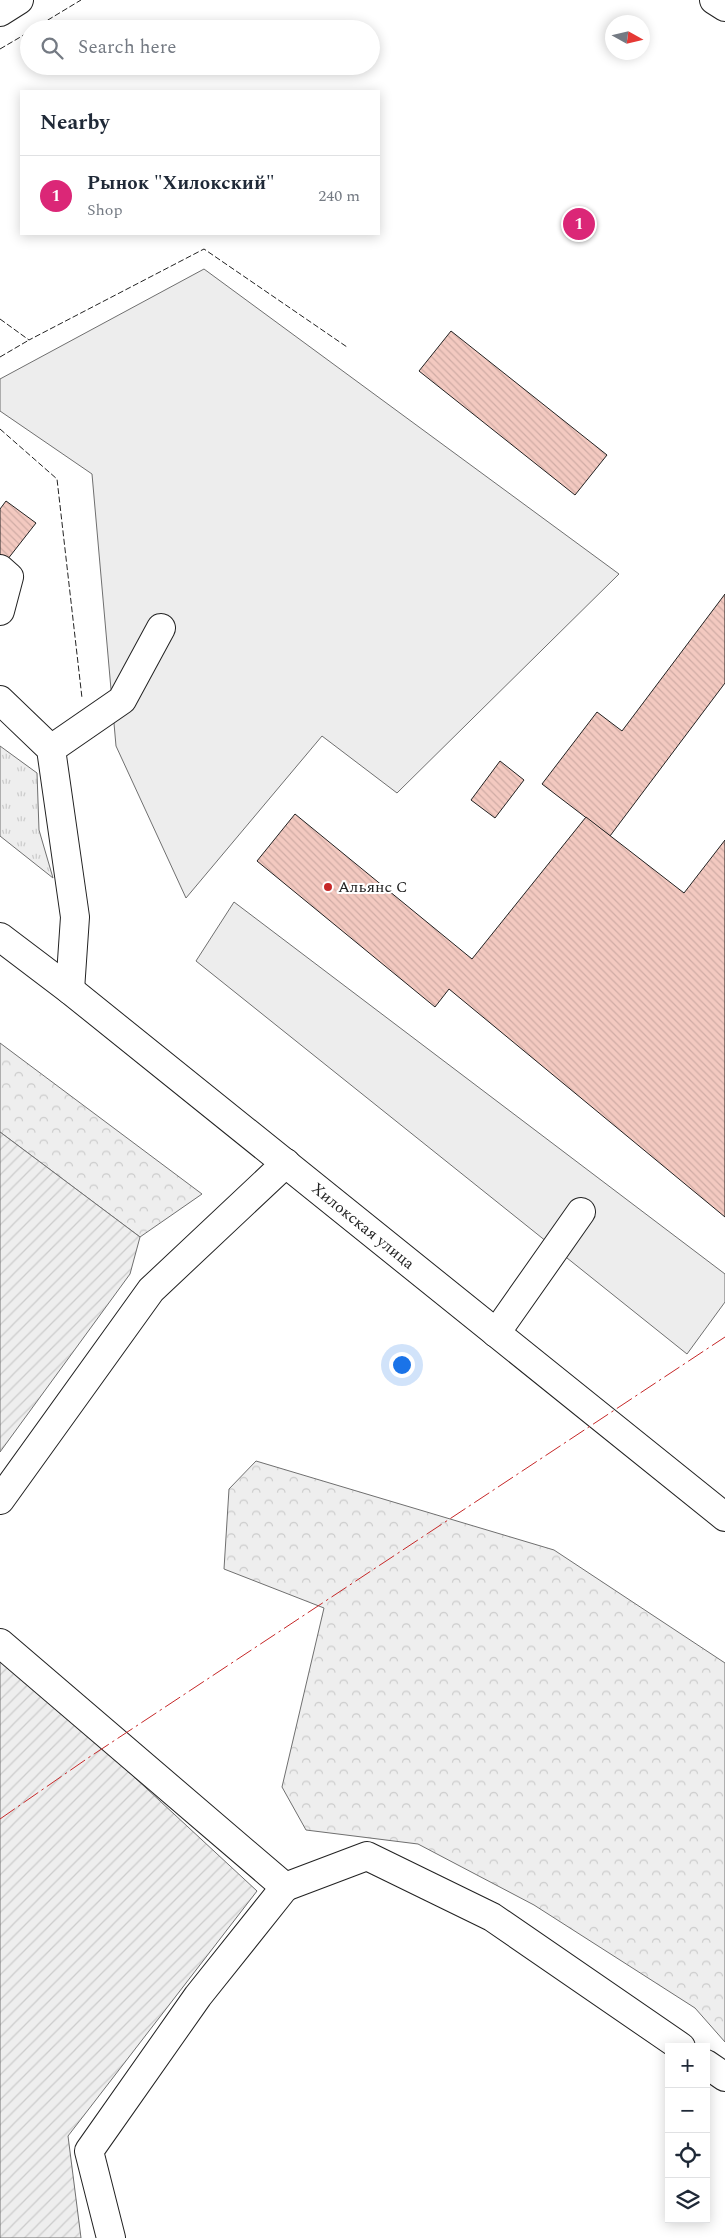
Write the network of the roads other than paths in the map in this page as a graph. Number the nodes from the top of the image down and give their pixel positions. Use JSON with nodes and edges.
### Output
{"nodes":[{"id":1,"x":714,"y":0,"type":"edge"},
{"id":2,"x":725,"y":7,"type":"edge"},
{"id":3,"x":0,"y":569,"type":"edge"},
{"id":4,"x":0,"y":611,"type":"edge"},
{"id":5,"x":161,"y":628,"type":"dead end"},
{"id":6,"x":0,"y":700,"type":"edge"},
{"id":7,"x":51,"y":749,"type":"junction"},
{"id":8,"x":0,"y":937,"type":"edge"},
{"id":9,"x":70,"y":990,"type":"junction"},
{"id":10,"x":286,"y":1163,"type":"junction"},
{"id":11,"x":581,"y":1212,"type":"dead end"},
{"id":12,"x":496,"y":1333,"type":"junction"},
{"id":13,"x":0,"y":1500,"type":"edge"},
{"id":14,"x":725,"y":1517,"type":"edge"},
{"id":15,"x":0,"y":1643,"type":"edge"},
{"id":16,"x":285,"y":1887,"type":"junction"},
{"id":17,"x":675,"y":2043,"type":"edge"},
{"id":18,"x":710,"y":2067,"type":"edge"},
{"id":19,"x":725,"y":2077,"type":"edge"},
{"id":20,"x":111,"y":2238,"type":"edge"}],
"edges":[{"from":1,"to":2,"type":"main road"},
{"from":3,"to":4,"type":"main road"},
{"from":5,"to":7,"type":"main road"},
{"from":6,"to":7,"type":"main road"},
{"from":7,"to":9,"type":"main road"},
{"from":8,"to":9,"type":"main road","name":"Хилокская улица"},
{"from":9,"to":10,"type":"main road","name":"Хилокская улица"},
{"from":10,"to":12,"type":"main road","name":"Хилокская улица"},
{"from":10,"to":13,"type":"main road"},
{"from":11,"to":12,"type":"main road"},
{"from":12,"to":14,"type":"main road","name":"Хилокская улица"},
{"from":15,"to":16,"type":"main road"},
{"from":16,"to":17,"type":"main road"},
{"from":16,"to":20,"type":"main road"},
{"from":18,"to":19,"type":"main road"}]}
